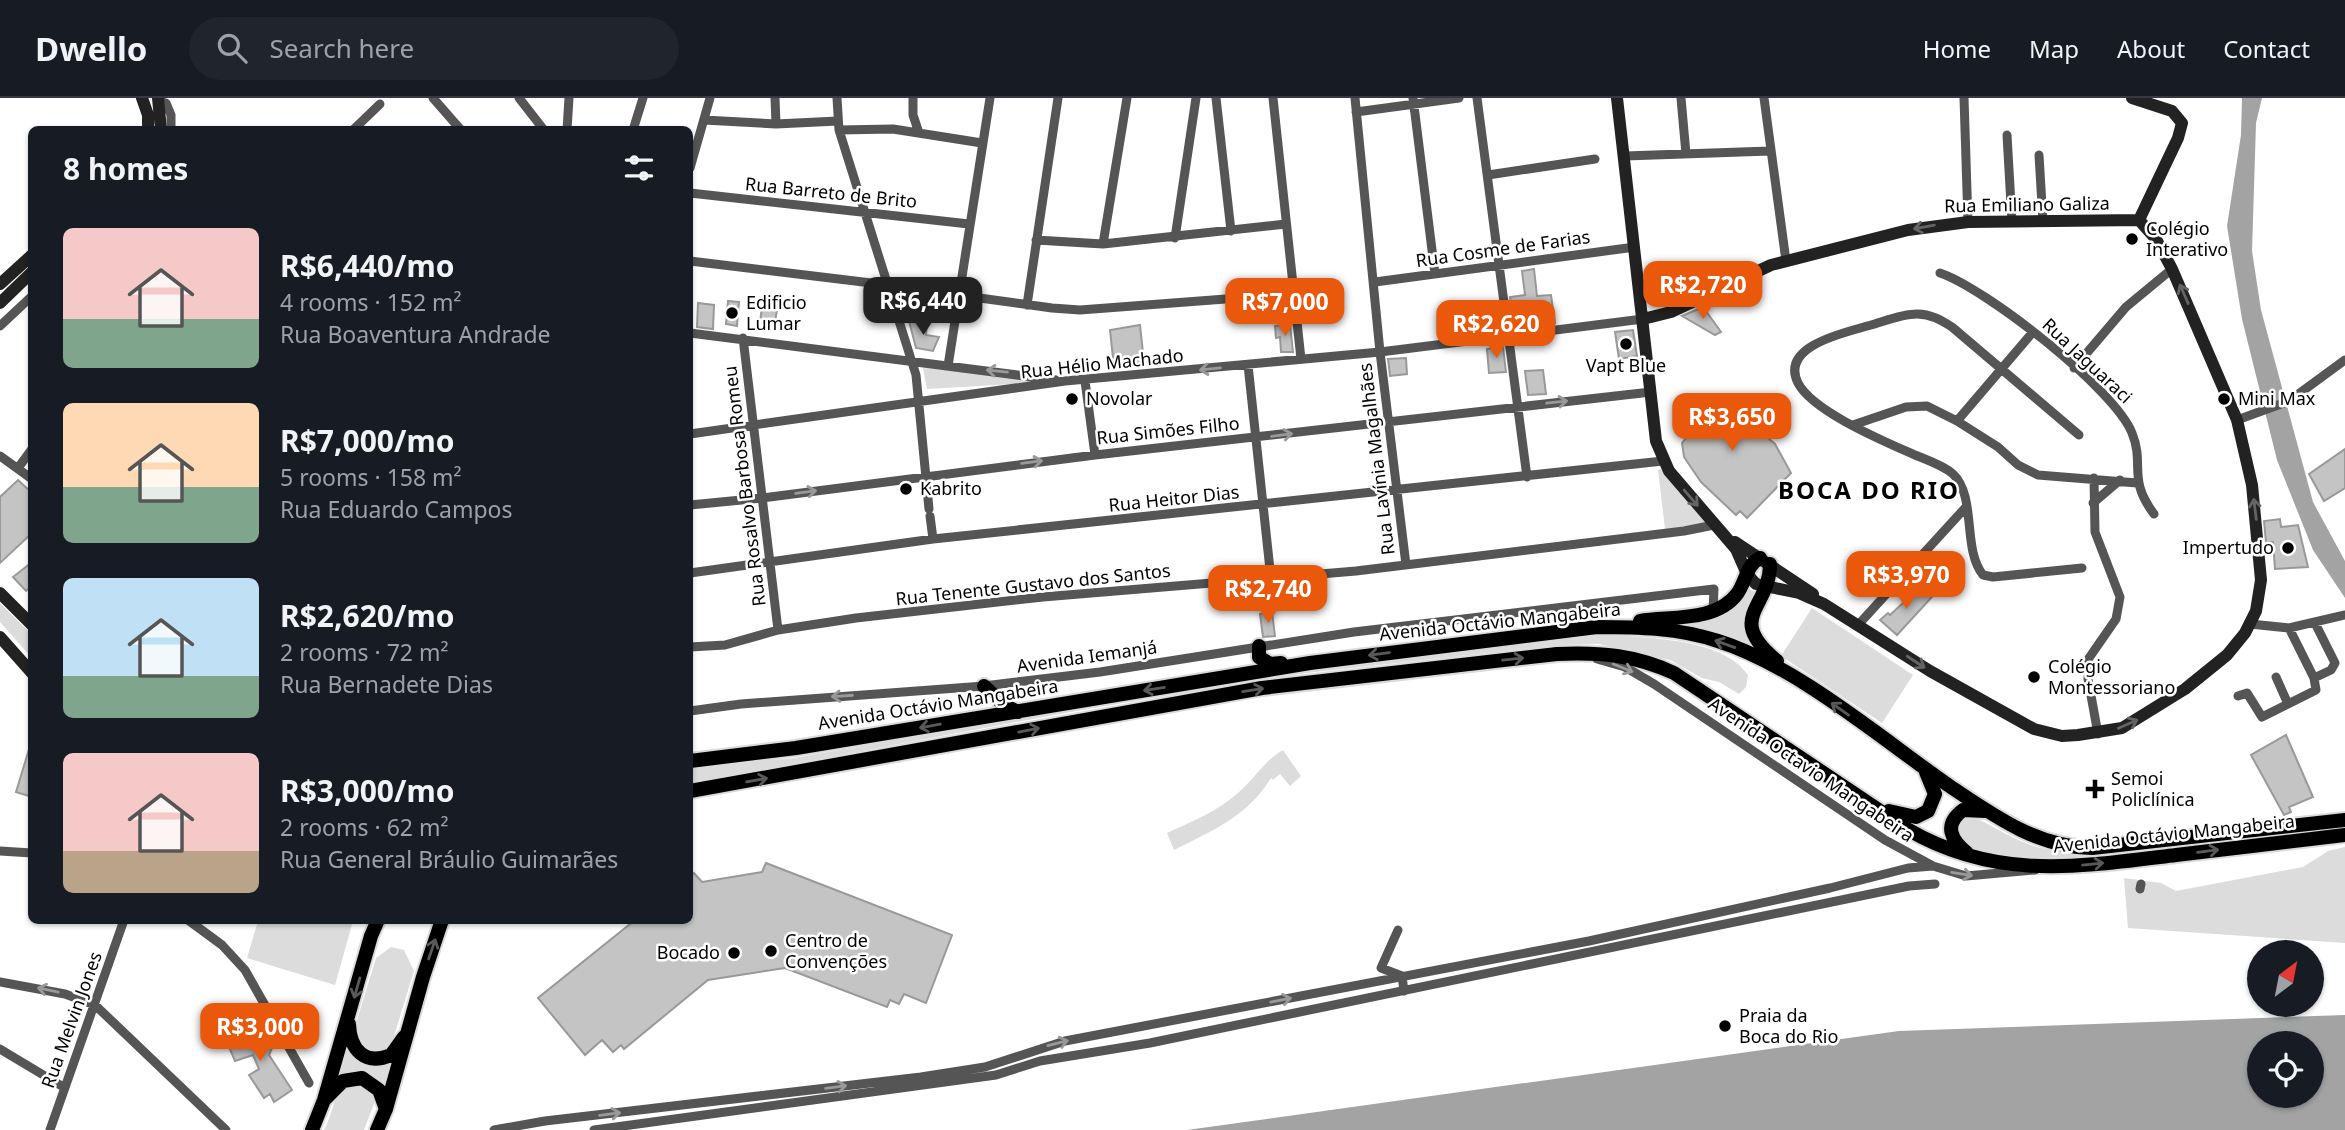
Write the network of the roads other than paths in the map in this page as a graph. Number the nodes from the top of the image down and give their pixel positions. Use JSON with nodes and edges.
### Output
{"nodes":[{"id":1,"x":142,"y":98,"type":"edge"},
{"id":2,"x":433,"y":98,"type":"edge"},
{"id":3,"x":519,"y":98,"type":"edge"},
{"id":4,"x":569,"y":98,"type":"edge"},
{"id":5,"x":643,"y":98,"type":"edge"},
{"id":6,"x":710,"y":98,"type":"edge"},
{"id":7,"x":775,"y":98,"type":"edge"},
{"id":8,"x":837,"y":98,"type":"edge"},
{"id":9,"x":913,"y":98,"type":"edge"},
{"id":10,"x":990,"y":98,"type":"edge"},
{"id":11,"x":1058,"y":98,"type":"edge"},
{"id":12,"x":1127,"y":98,"type":"edge"},
{"id":13,"x":1196,"y":98,"type":"edge"},
{"id":14,"x":1216,"y":98,"type":"edge"},
{"id":15,"x":1273,"y":98,"type":"edge"},
{"id":16,"x":1355,"y":98,"type":"edge"},
{"id":17,"x":1460,"y":98,"type":"edge"},
{"id":18,"x":1477,"y":98,"type":"edge"},
{"id":19,"x":1617,"y":98,"type":"edge"},
{"id":20,"x":1681,"y":98,"type":"edge"},
{"id":21,"x":1764,"y":98,"type":"edge"},
{"id":22,"x":1964,"y":98,"type":"edge"},
{"id":23,"x":2132,"y":98,"type":"edge"},
{"id":24,"x":163,"y":99,"type":"edge"},
{"id":25,"x":1413,"y":101,"type":"edge"},
{"id":26,"x":380,"y":104,"type":"dead end"},
{"id":27,"x":1356,"y":113,"type":"junction"},
{"id":28,"x":704,"y":120,"type":"junction"},
{"id":29,"x":776,"y":124,"type":"junction"},
{"id":30,"x":839,"y":125,"type":"junction"},
{"id":31,"x":148,"y":126,"type":"edge"},
{"id":32,"x":161,"y":126,"type":"edge"},
{"id":33,"x":171,"y":126,"type":"edge"},
{"id":34,"x":357,"y":126,"type":"edge"},
{"id":35,"x":458,"y":126,"type":"edge"},
{"id":36,"x":541,"y":126,"type":"edge"},
{"id":37,"x":567,"y":126,"type":"edge"},
{"id":38,"x":634,"y":126,"type":"edge"},
{"id":39,"x":919,"y":133,"type":"junction"},
{"id":40,"x":2007,"y":135,"type":"dead end"},
{"id":41,"x":982,"y":143,"type":"junction"},
{"id":42,"x":1770,"y":151,"type":"junction"},
{"id":43,"x":1686,"y":154,"type":"junction"},
{"id":44,"x":2039,"y":155,"type":"dead end"},
{"id":45,"x":1625,"y":156,"type":"junction"},
{"id":46,"x":693,"y":158,"type":"edge"},
{"id":47,"x":1595,"y":159,"type":"dead end"},
{"id":48,"x":1488,"y":175,"type":"junction"},
{"id":49,"x":693,"y":193,"type":"edge"},
{"id":50,"x":864,"y":214,"type":"junction"},
{"id":51,"x":2139,"y":220,"type":"junction"},
{"id":52,"x":1968,"y":222,"type":"junction"},
{"id":53,"x":2012,"y":222,"type":"junction"},
{"id":54,"x":2043,"y":222,"type":"junction"},
{"id":55,"x":1286,"y":223,"type":"junction"},
{"id":56,"x":969,"y":224,"type":"junction"},
{"id":57,"x":1231,"y":231,"type":"junction"},
{"id":58,"x":1175,"y":237,"type":"junction"},
{"id":59,"x":1036,"y":240,"type":"junction"},
{"id":60,"x":1103,"y":244,"type":"junction"},
{"id":61,"x":1635,"y":247,"type":"junction"},
{"id":62,"x":28,"y":259,"type":"edge"},
{"id":63,"x":693,"y":261,"type":"edge"},
{"id":64,"x":1786,"y":261,"type":"junction"},
{"id":65,"x":1500,"y":267,"type":"junction"},
{"id":66,"x":2172,"y":269,"type":"junction"},
{"id":67,"x":1940,"y":273,"type":"dead end"},
{"id":68,"x":1435,"y":274,"type":"junction"},
{"id":69,"x":28,"y":276,"type":"edge"},
{"id":70,"x":1375,"y":282,"type":"junction"},
{"id":71,"x":0,"y":284,"type":"edge"},
{"id":72,"x":888,"y":285,"type":"junction"},
{"id":73,"x":1293,"y":294,"type":"junction"},
{"id":74,"x":958,"y":295,"type":"junction"},
{"id":75,"x":28,"y":300,"type":"edge"},
{"id":76,"x":0,"y":303,"type":"edge"},
{"id":77,"x":1027,"y":305,"type":"junction"},
{"id":78,"x":1643,"y":318,"type":"junction"},
{"id":79,"x":0,"y":326,"type":"edge"},
{"id":80,"x":2033,"y":332,"type":"junction"},
{"id":81,"x":693,"y":333,"type":"edge"},
{"id":82,"x":1509,"y":337,"type":"junction"},
{"id":83,"x":743,"y":338,"type":"junction"},
{"id":84,"x":1380,"y":352,"type":"junction"},
{"id":85,"x":1301,"y":359,"type":"junction"},
{"id":86,"x":2345,"y":360,"type":"edge"},
{"id":87,"x":913,"y":363,"type":"junction"},
{"id":88,"x":1248,"y":365,"type":"junction"},
{"id":89,"x":948,"y":366,"type":"junction"},
{"id":90,"x":2074,"y":368,"type":"junction"},
{"id":91,"x":2001,"y":369,"type":"junction"},
{"id":92,"x":1085,"y":381,"type":"junction"},
{"id":93,"x":1065,"y":382,"type":"junction"},
{"id":94,"x":1651,"y":392,"type":"junction"},
{"id":95,"x":919,"y":402,"type":"junction"},
{"id":96,"x":1517,"y":406,"type":"junction"},
{"id":97,"x":2237,"y":420,"type":"junction"},
{"id":98,"x":1957,"y":421,"type":"junction"},
{"id":99,"x":1388,"y":422,"type":"junction"},
{"id":100,"x":1853,"y":425,"type":"junction"},
{"id":101,"x":752,"y":426,"type":"junction"},
{"id":102,"x":693,"y":434,"type":"edge"},
{"id":103,"x":2078,"y":435,"type":"dead end"},
{"id":104,"x":1256,"y":438,"type":"junction"},
{"id":105,"x":28,"y":454,"type":"edge"},
{"id":106,"x":1095,"y":455,"type":"junction"},
{"id":107,"x":0,"y":456,"type":"edge"},
{"id":108,"x":1663,"y":461,"type":"junction"},
{"id":109,"x":18,"y":468,"type":"junction"},
{"id":110,"x":924,"y":475,"type":"junction"},
{"id":111,"x":28,"y":476,"type":"edge"},
{"id":112,"x":1527,"y":477,"type":"junction"},
{"id":113,"x":2094,"y":478,"type":"junction"},
{"id":114,"x":2120,"y":480,"type":"junction"},
{"id":115,"x":2137,"y":483,"type":"junction"},
{"id":116,"x":1396,"y":491,"type":"junction"},
{"id":117,"x":762,"y":498,"type":"junction"},
{"id":118,"x":2093,"y":503,"type":"junction"},
{"id":119,"x":693,"y":505,"type":"edge"},
{"id":120,"x":1264,"y":506,"type":"junction"},
{"id":121,"x":1966,"y":508,"type":"junction"},
{"id":122,"x":2154,"y":514,"type":"dead end"},
{"id":123,"x":1719,"y":529,"type":"junction"},
{"id":124,"x":933,"y":539,"type":"junction"},
{"id":125,"x":1765,"y":561,"type":"junction"},
{"id":126,"x":772,"y":563,"type":"junction"},
{"id":127,"x":1406,"y":565,"type":"junction"},
{"id":128,"x":2082,"y":568,"type":"dead end"},
{"id":129,"x":693,"y":573,"type":"edge"},
{"id":130,"x":1746,"y":574,"type":"junction"},
{"id":131,"x":1271,"y":579,"type":"junction"},
{"id":132,"x":1763,"y":588,"type":"junction"},
{"id":133,"x":0,"y":593,"type":"edge"},
{"id":134,"x":1824,"y":604,"type":"junction"},
{"id":135,"x":1713,"y":610,"type":"junction"},
{"id":136,"x":2345,"y":615,"type":"edge"},
{"id":137,"x":28,"y":621,"type":"edge"},
{"id":138,"x":2315,"y":622,"type":"junction"},
{"id":139,"x":2250,"y":624,"type":"junction"},
{"id":140,"x":1858,"y":625,"type":"junction"},
{"id":141,"x":1597,"y":627,"type":"junction"},
{"id":142,"x":2289,"y":628,"type":"junction"},
{"id":143,"x":778,"y":630,"type":"junction"},
{"id":144,"x":0,"y":637,"type":"edge"},
{"id":145,"x":1259,"y":646,"type":"junction"},
{"id":146,"x":693,"y":647,"type":"edge"},
{"id":147,"x":1557,"y":654,"type":"junction"},
{"id":148,"x":17,"y":657,"type":"junction"},
{"id":149,"x":28,"y":659,"type":"edge"},
{"id":150,"x":1310,"y":663,"type":"junction"},
{"id":151,"x":28,"y":669,"type":"edge"},
{"id":152,"x":2276,"y":677,"type":"dead end"},
{"id":153,"x":2314,"y":678,"type":"junction"},
{"id":154,"x":984,"y":686,"type":"junction"},
{"id":155,"x":1807,"y":686,"type":"junction"},
{"id":156,"x":2238,"y":696,"type":"dead end"},
{"id":157,"x":2288,"y":704,"type":"junction"},
{"id":158,"x":693,"y":711,"type":"edge"},
{"id":159,"x":1018,"y":712,"type":"junction"},
{"id":160,"x":2098,"y":734,"type":"junction"},
{"id":161,"x":693,"y":761,"type":"edge"},
{"id":162,"x":1923,"y":767,"type":"junction"},
{"id":163,"x":693,"y":790,"type":"edge"},
{"id":164,"x":1868,"y":803,"type":"junction"},
{"id":165,"x":1987,"y":811,"type":"junction"},
{"id":166,"x":2345,"y":820,"type":"edge"},
{"id":167,"x":2345,"y":835,"type":"edge"},
{"id":168,"x":0,"y":851,"type":"edge"},
{"id":169,"x":28,"y":853,"type":"edge"},
{"id":170,"x":1974,"y":859,"type":"junction"},
{"id":171,"x":1933,"y":866,"type":"junction"},
{"id":172,"x":2059,"y":867,"type":"junction"},
{"id":173,"x":1935,"y":884,"type":"dead end"},
{"id":174,"x":123,"y":924,"type":"edge"},
{"id":175,"x":193,"y":924,"type":"edge"},
{"id":176,"x":376,"y":924,"type":"edge"},
{"id":177,"x":441,"y":924,"type":"edge"},
{"id":178,"x":1398,"y":930,"type":"dead end"},
{"id":179,"x":1402,"y":976,"type":"junction"},
{"id":180,"x":0,"y":982,"type":"edge"},
{"id":181,"x":1404,"y":991,"type":"junction"},
{"id":182,"x":95,"y":1005,"type":"junction"},
{"id":183,"x":349,"y":1016,"type":"junction"},
{"id":184,"x":408,"y":1030,"type":"junction"},
{"id":185,"x":0,"y":1049,"type":"edge"},
{"id":186,"x":309,"y":1083,"type":"dead end"},
{"id":187,"x":65,"y":1087,"type":"junction"},
{"id":188,"x":324,"y":1100,"type":"junction"},
{"id":189,"x":386,"y":1109,"type":"junction"},
{"id":190,"x":50,"y":1130,"type":"edge"},
{"id":191,"x":226,"y":1130,"type":"edge"},
{"id":192,"x":312,"y":1130,"type":"edge"},
{"id":193,"x":377,"y":1130,"type":"edge"},
{"id":194,"x":494,"y":1130,"type":"edge"},
{"id":195,"x":594,"y":1130,"type":"edge"}],
"edges":[{"from":1,"to":31,"type":"street"},
{"from":2,"to":35,"type":"street"},
{"from":3,"to":36,"type":"street"},
{"from":4,"to":37,"type":"street"},
{"from":5,"to":38,"type":"street"},
{"from":6,"to":28,"type":"street"},
{"from":7,"to":29,"type":"street"},
{"from":8,"to":30,"type":"street"},
{"from":9,"to":39,"type":"street"},
{"from":10,"to":41,"type":"street"},
{"from":11,"to":59,"type":"street"},
{"from":12,"to":60,"type":"street"},
{"from":13,"to":58,"type":"street"},
{"from":14,"to":57,"type":"street"},
{"from":15,"to":55,"type":"street"},
{"from":16,"to":27,"type":"street","name":"Rua Lavínia Magalhães"},
{"from":17,"to":25,"type":"street"},
{"from":18,"to":48,"type":"street"},
{"from":19,"to":45,"type":"street"},
{"from":20,"to":43,"type":"street"},
{"from":21,"to":42,"type":"street"},
{"from":22,"to":52,"type":"street"},
{"from":23,"to":51,"type":"street"},
{"from":24,"to":32,"type":"street"},
{"from":24,"to":33,"type":"street"},
{"from":25,"to":27,"type":"street"},
{"from":25,"to":68,"type":"street"},
{"from":26,"to":34,"type":"street"},
{"from":27,"to":70,"type":"street","name":"Rua Lavínia Magalhães"},
{"from":28,"to":29,"type":"street"},
{"from":28,"to":46,"type":"street"},
{"from":29,"to":30,"type":"street"},
{"from":30,"to":39,"type":"street"},
{"from":30,"to":50,"type":"street"},
{"from":39,"to":41,"type":"street"},
{"from":40,"to":53,"type":"street"},
{"from":41,"to":56,"type":"street"},
{"from":42,"to":43,"type":"street"},
{"from":42,"to":64,"type":"street"},
{"from":43,"to":45,"type":"street"},
{"from":44,"to":54,"type":"street"},
{"from":45,"to":61,"type":"street"},
{"from":47,"to":48,"type":"street"},
{"from":48,"to":65,"type":"street"},
{"from":49,"to":50,"type":"street","name":"Rua Barreto de Brito"},
{"from":50,"to":56,"type":"street","name":"Rua Barreto de Brito"},
{"from":50,"to":72,"type":"street"},
{"from":51,"to":54,"type":"street","name":"Rua Emiliano Galiza"},
{"from":51,"to":66,"type":"street"},
{"from":52,"to":53,"type":"street","name":"Rua Emiliano Galiza"},
{"from":52,"to":64,"type":"street","name":"Rua Emiliano Galiza","one_way":true},
{"from":53,"to":54,"type":"street","name":"Rua Emiliano Galiza"},
{"from":55,"to":57,"type":"street"},
{"from":55,"to":73,"type":"street"},
{"from":56,"to":74,"type":"street"},
{"from":57,"to":58,"type":"street"},
{"from":58,"to":60,"type":"street"},
{"from":59,"to":60,"type":"street"},
{"from":59,"to":77,"type":"street"},
{"from":61,"to":65,"type":"street","name":"Rua Cosme de Farias"},
{"from":61,"to":78,"type":"street"},
{"from":62,"to":71,"type":"street"},
{"from":63,"to":72,"type":"street"},
{"from":64,"to":78,"type":"street","name":"Rua Emiliano Galiza"},
{"from":65,"to":68,"type":"street","name":"Rua Cosme de Farias"},
{"from":65,"to":82,"type":"street"},
{"from":66,"to":90,"type":"street"},
{"from":97,"to":66,"type":"street","one_way":true},
{"from":67,"to":80,"type":"street","name":"Rua Jaguaraci"},
{"from":68,"to":70,"type":"street","name":"Rua Cosme de Farias"},
{"from":69,"to":76,"type":"street"},
{"from":70,"to":84,"type":"street","name":"Rua Lavínia Magalhães"},
{"from":72,"to":87,"type":"street"},
{"from":73,"to":77,"type":"street"},
{"from":73,"to":85,"type":"street"},
{"from":74,"to":77,"type":"street"},
{"from":74,"to":89,"type":"street"},
{"from":75,"to":79,"type":"street"},
{"from":78,"to":82,"type":"street","name":"Rua Hélio Machado"},
{"from":78,"to":94,"type":"street"},
{"from":80,"to":90,"type":"street","name":"Rua Jaguaraci"},
{"from":80,"to":91,"type":"street"},
{"from":81,"to":83,"type":"street"},
{"from":82,"to":84,"type":"street","name":"Rua Hélio Machado"},
{"from":82,"to":96,"type":"street"},
{"from":83,"to":87,"type":"street"},
{"from":83,"to":101,"type":"street","name":"Rua Rosalvo Barbosa Romeu"},
{"from":84,"to":85,"type":"street","name":"Rua Hélio Machado"},
{"from":84,"to":99,"type":"street","name":"Rua Lavínia Magalhães"},
{"from":85,"to":88,"type":"street","name":"Rua Hélio Machado"},
{"from":86,"to":97,"type":"street"},
{"from":87,"to":89,"type":"street"},
{"from":87,"to":95,"type":"street"},
{"from":88,"to":92,"type":"street","name":"Rua Hélio Machado","one_way":true},
{"from":88,"to":104,"type":"street"},
{"from":93,"to":89,"type":"street","one_way":true},
{"from":90,"to":115,"type":"street","name":"Rua Jaguaraci"},
{"from":91,"to":98,"type":"street"},
{"from":91,"to":100,"type":"street"},
{"from":91,"to":103,"type":"street"},
{"from":92,"to":93,"type":"street","name":"Rua Hélio Machado"},
{"from":92,"to":106,"type":"street"},
{"from":93,"to":95,"type":"street","name":"Rua Hélio Machado"},
{"from":96,"to":94,"type":"street","name":"Rua Simões Filho","one_way":true},
{"from":94,"to":108,"type":"street"},
{"from":95,"to":101,"type":"street","name":"Rua Hélio Machado"},
{"from":95,"to":110,"type":"street"},
{"from":96,"to":99,"type":"street","name":"Rua Simões Filho"},
{"from":96,"to":112,"type":"street"},
{"from":139,"to":97,"type":"street","one_way":true},
{"from":98,"to":100,"type":"street"},
{"from":98,"to":113,"type":"street"},
{"from":104,"to":99,"type":"street","name":"Rua Simões Filho","one_way":true},
{"from":99,"to":116,"type":"street","name":"Rua Lavínia Magalhães"},
{"from":100,"to":121,"type":"street"},
{"from":101,"to":102,"type":"street","name":"Rua Hélio Machado"},
{"from":101,"to":117,"type":"street","name":"Rua Rosalvo Barbosa Romeu"},
{"from":104,"to":106,"type":"street","name":"Rua Simões Filho"},
{"from":104,"to":120,"type":"street"},
{"from":105,"to":109,"type":"street"},
{"from":110,"to":106,"type":"street","name":"Rua Simões Filho","one_way":true},
{"from":107,"to":109,"type":"street"},
{"from":108,"to":112,"type":"street","name":"Rua Heitor Dias"},
{"from":108,"to":123,"type":"street","one_way":true},
{"from":109,"to":111,"type":"street"},
{"from":117,"to":110,"type":"street","name":"Rua Simões Filho","one_way":true},
{"from":110,"to":124,"type":"street"},
{"from":112,"to":116,"type":"street","name":"Rua Heitor Dias"},
{"from":113,"to":114,"type":"street"},
{"from":113,"to":118,"type":"street"},
{"from":114,"to":115,"type":"street"},
{"from":114,"to":118,"type":"street"},
{"from":115,"to":122,"type":"street","name":"Rua Jaguaraci"},
{"from":116,"to":120,"type":"street","name":"Rua Heitor Dias"},
{"from":116,"to":127,"type":"street","name":"Rua Lavínia Magalhães"},
{"from":117,"to":119,"type":"street","name":"Rua Simões Filho"},
{"from":117,"to":126,"type":"street","name":"Rua Rosalvo Barbosa Romeu"},
{"from":118,"to":160,"type":"street"},
{"from":120,"to":124,"type":"street","name":"Rua Heitor Dias"},
{"from":120,"to":131,"type":"street"},
{"from":121,"to":128,"type":"street"},
{"from":121,"to":140,"type":"street"},
{"from":123,"to":125,"type":"street"},
{"from":123,"to":127,"type":"street","name":"Rua Tenente Gustavo dos Santos"},
{"from":123,"to":130,"type":"street"},
{"from":124,"to":126,"type":"street","name":"Rua Heitor Dias"},
{"from":125,"to":130,"type":"main road"},
{"from":125,"to":132,"type":"main road"},
{"from":125,"to":134,"type":"street"},
{"from":126,"to":129,"type":"street","name":"Rua Heitor Dias"},
{"from":126,"to":143,"type":"street","name":"Rua Rosalvo Barbosa Romeu"},
{"from":127,"to":131,"type":"street","name":"Rua Tenente Gustavo dos Santos"},
{"from":130,"to":132,"type":"street"},
{"from":130,"to":135,"type":"main road"},
{"from":131,"to":143,"type":"street","name":"Rua Tenente Gustavo dos Santos"},
{"from":132,"to":134,"type":"street"},
{"from":132,"to":155,"type":"main road"},
{"from":133,"to":137,"type":"street"},
{"from":134,"to":140,"type":"street"},
{"from":135,"to":141,"type":"main road"},
{"from":135,"to":145,"type":"street","name":"Avenida Iemanjá"},
{"from":136,"to":138,"type":"street"},
{"from":138,"to":142,"type":"street"},
{"from":138,"to":153,"type":"street"},
{"from":139,"to":142,"type":"street"},
{"from":160,"to":139,"type":"street","one_way":true},
{"from":140,"to":160,"type":"street","one_way":true},
{"from":141,"to":150,"type":"main road","name":"Avenida Octávio Mangabeira","one_way":true},
{"from":155,"to":141,"type":"main road","name":"Avenida Octávio Mangabeira","one_way":true},
{"from":142,"to":153,"type":"street"},
{"from":143,"to":146,"type":"street","name":"Rua Tenente Gustavo dos Santos"},
{"from":144,"to":148,"type":"street"},
{"from":145,"to":150,"type":"main road"},
{"from":145,"to":154,"type":"street","name":"Avenida Iemanjá"},
{"from":163,"to":147,"type":"main road","name":"Avenida Octávio Mangabeira","one_way":true},
{"from":147,"to":164,"type":"main road","name":"Avenida Octávio Mangabeira"},
{"from":147,"to":171,"type":"street","name":"Avenida Octavio Mangabeira","one_way":true},
{"from":148,"to":149,"type":"street"},
{"from":148,"to":151,"type":"street"},
{"from":150,"to":159,"type":"main road","name":"Avenida Octávio Mangabeira","one_way":true},
{"from":152,"to":157,"type":"street"},
{"from":153,"to":157,"type":"street"},
{"from":154,"to":158,"type":"street","name":"Avenida Iemanjá","one_way":true},
{"from":154,"to":159,"type":"main road"},
{"from":162,"to":155,"type":"main road","name":"Avenida Octávio Mangabeira","one_way":true},
{"from":156,"to":157,"type":"street"},
{"from":159,"to":161,"type":"main road","name":"Avenida Octávio Mangabeira","one_way":true},
{"from":162,"to":164,"type":"main road"},
{"from":162,"to":165,"type":"main road","name":"Avenida Octávio Mangabeira"},
{"from":164,"to":170,"type":"main road","name":"Avenida Octávio Mangabeira"},
{"from":165,"to":166,"type":"main road","name":"Avenida Octávio Mangabeira"},
{"from":165,"to":170,"type":"main road"},
{"from":172,"to":167,"type":"main road","name":"Avenida Octávio Mangabeira","one_way":true},
{"from":168,"to":169,"type":"street"},
{"from":170,"to":172,"type":"main road","name":"Avenida Octávio Mangabeira"},
{"from":171,"to":172,"type":"street","name":"Avenida Octavio Mangabeira","one_way":true},
{"from":171,"to":179,"type":"street"},
{"from":173,"to":181,"type":"street"},
{"from":174,"to":182,"type":"street","name":"Rua Melvin Jones"},
{"from":175,"to":186,"type":"street"},
{"from":176,"to":183,"type":"main road","one_way":true},
{"from":184,"to":177,"type":"main road","one_way":true},
{"from":178,"to":179,"type":"street"},
{"from":179,"to":181,"type":"street"},
{"from":194,"to":179,"type":"street","one_way":true},
{"from":182,"to":180,"type":"street","one_way":true},
{"from":181,"to":195,"type":"street"},
{"from":182,"to":187,"type":"street","name":"Rua Melvin Jones"},
{"from":182,"to":191,"type":"street"},
{"from":183,"to":184,"type":"main road"},
{"from":183,"to":188,"type":"main road"},
{"from":184,"to":189,"type":"main road"},
{"from":185,"to":187,"type":"street"},
{"from":187,"to":190,"type":"street","name":"Rua Melvin Jones"},
{"from":188,"to":189,"type":"main road"},
{"from":188,"to":192,"type":"main road"},
{"from":189,"to":193,"type":"main road"}]}
